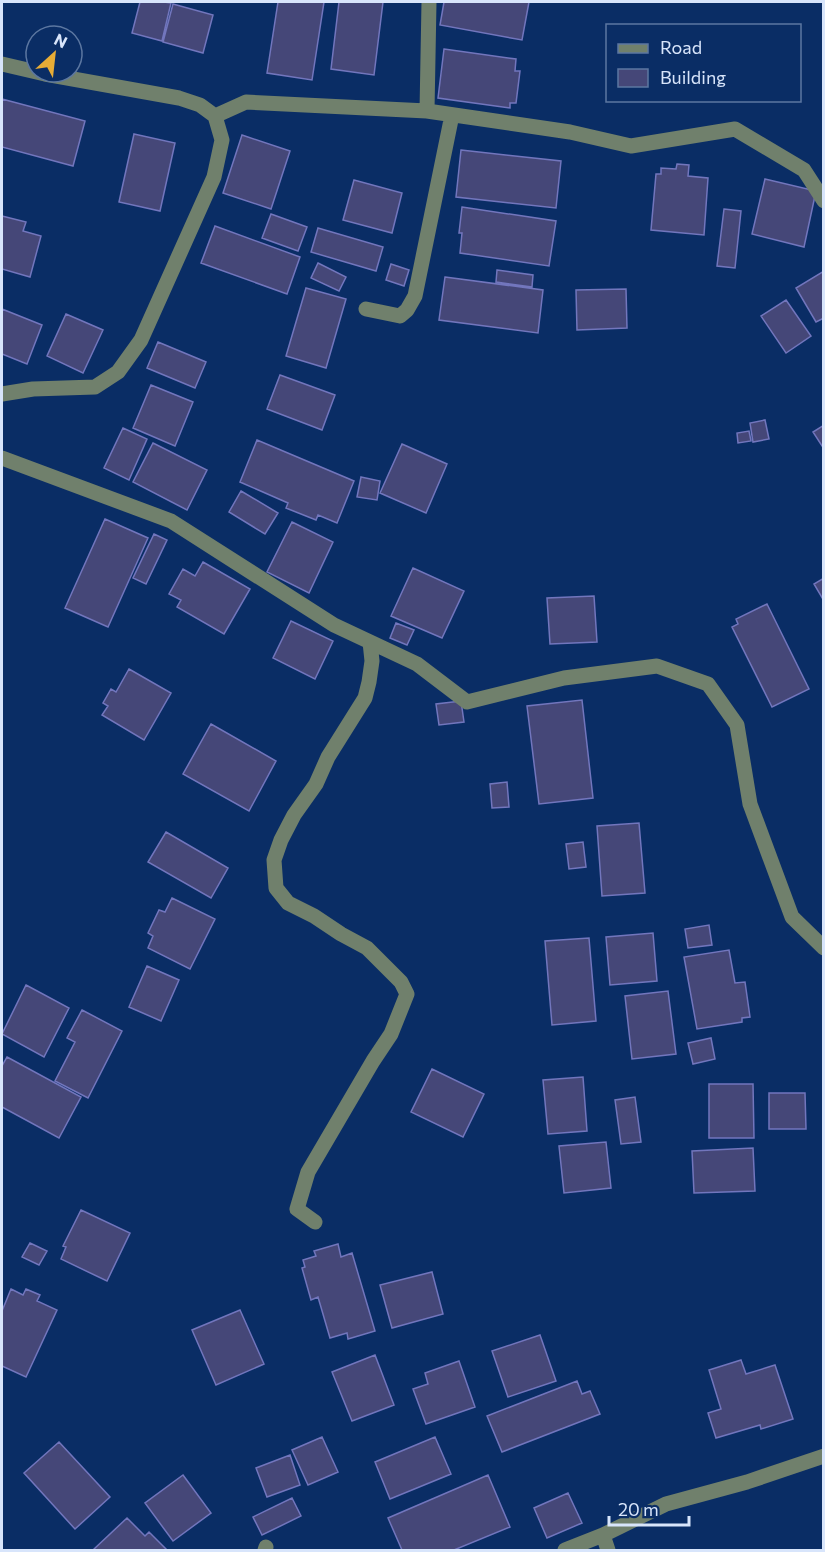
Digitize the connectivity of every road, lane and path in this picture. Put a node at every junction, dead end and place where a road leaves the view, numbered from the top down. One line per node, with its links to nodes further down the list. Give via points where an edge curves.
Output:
1 (429, 2): 3 (street)
2 (2, 64): 5 (street, via 179,98 200,105)
3 (427, 111): 4 (street); 5 (street, via 246,102)
4 (452, 115): 6 (street, via 570,132 631,146 735,129 804,170); 7 (street, via 415,296 400,316)
5 (215, 116): 8 (street, via 222,140 214,177 141,340 118,372 95,387)
6 (824, 201)
7 (366, 309)
8 (2, 394)
9 (2, 458): 10 (street, via 171,521 333,625)
10 (370, 642): 11 (street, via 417,664 467,702 564,678 657,666 708,684 737,725 750,804 792,917); 12 (street, via 372,661 365,698 327,757 316,784 294,814 274,860 276,888 288,903 367,948 401,982 407,994 391,1034 308,1172 297,1209)
11 (824, 948)
12 (315, 1221)
13 (824, 1456): 14 (street, via 666,1504)
14 (603, 1535): 15 (street); 16 (street)
15 (565, 1551)
16 (608, 1551)

